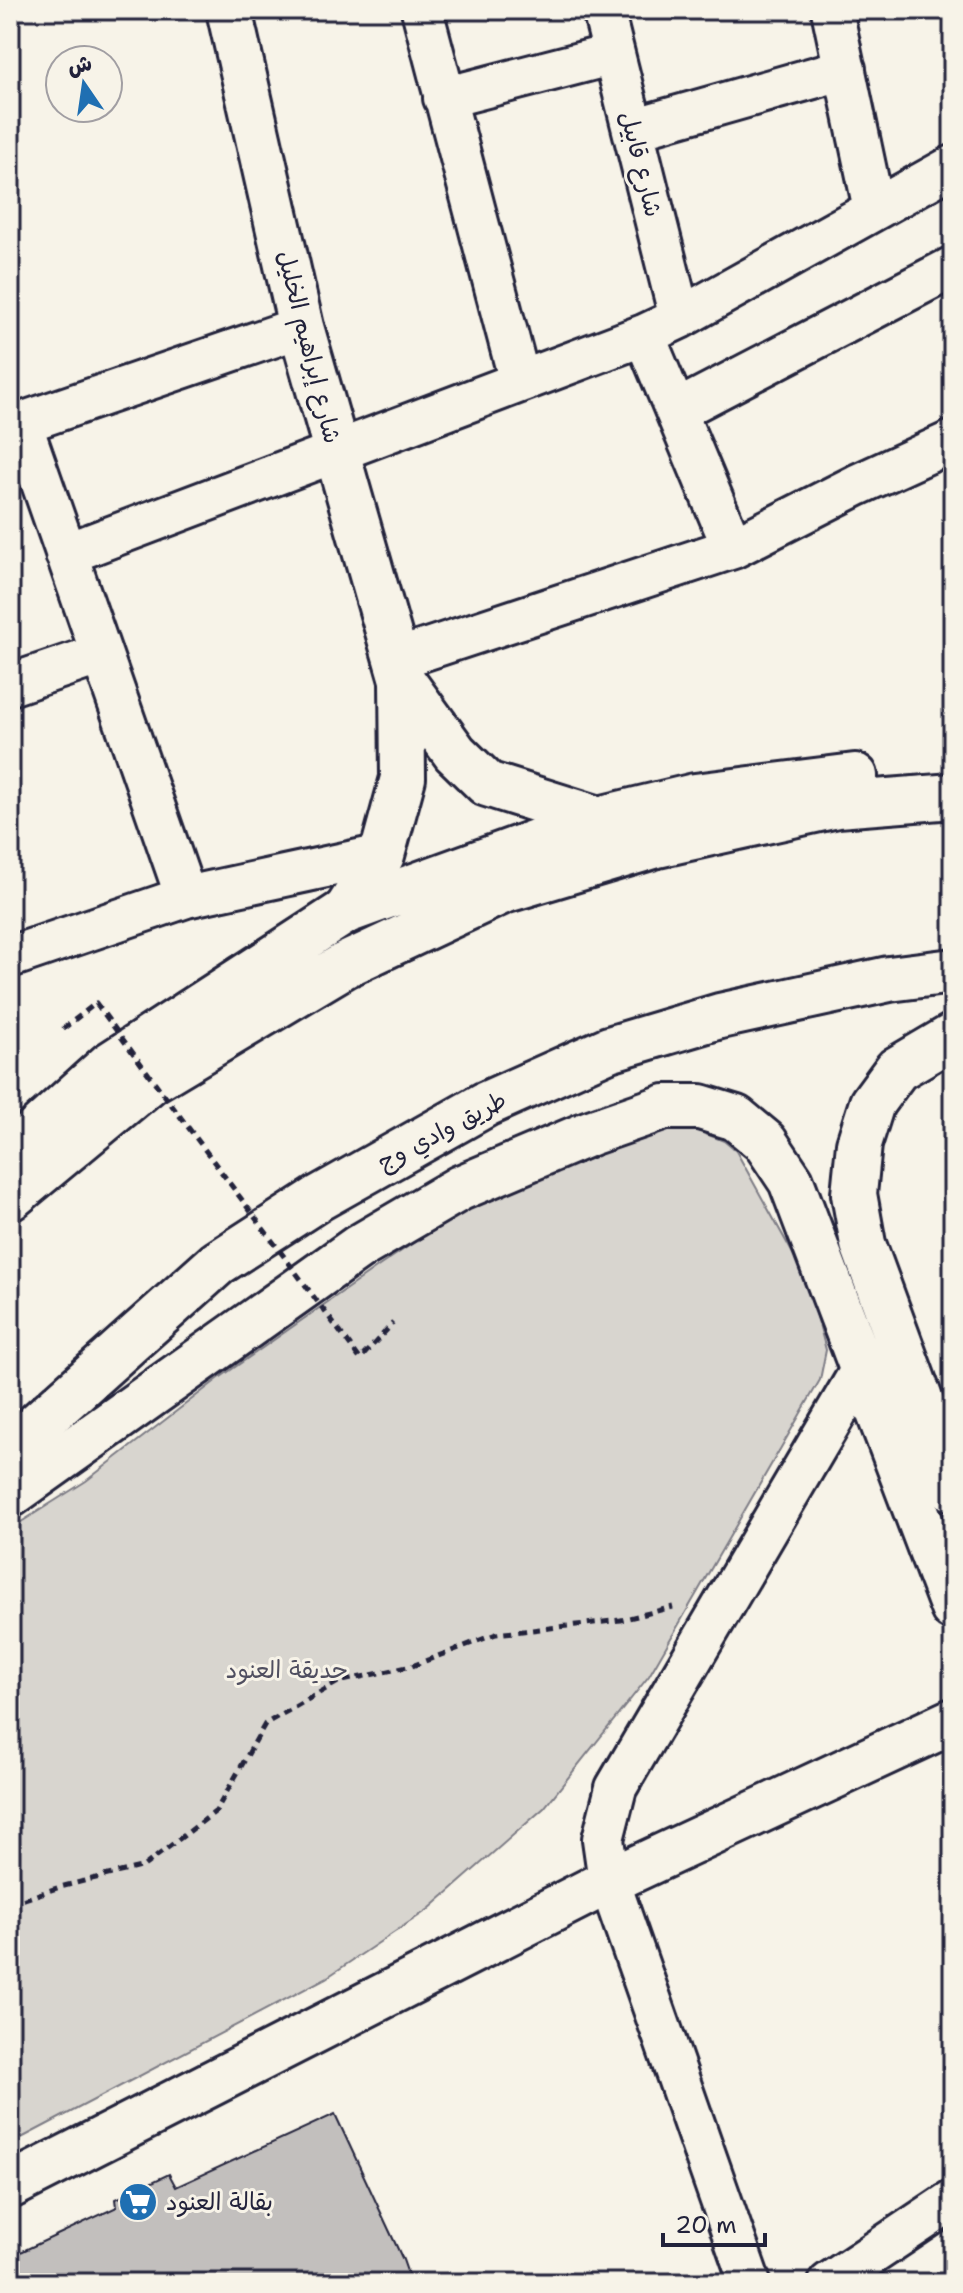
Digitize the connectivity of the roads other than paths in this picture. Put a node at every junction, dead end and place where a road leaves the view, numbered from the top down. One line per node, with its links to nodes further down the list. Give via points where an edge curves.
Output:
1 (229, 10): 13 (street, شارع إبراهيم الخليل)
2 (422, 10): 7 (street)
3 (603, 10): 5 (street, شارع قابيل)
4 (832, 10): 6 (street)
5 (614, 54): 7 (street); 8 (street, شارع قابيل)
6 (845, 69): 8 (street); 10 (street)
7 (444, 98): 15 (street)
8 (633, 129): 12 (street, شارع قابيل)
9 (953, 166): 10 (street)
10 (874, 209): 12 (street)
11 (949, 279): 16 (street)
12 (680, 318): 14 (street)
13 (301, 327): 17 (street); 19 (street, شارع إبراهيم الخليل)
14 (644, 335): 15 (street); 16 (street)
15 (520, 382): 19 (street)
16 (676, 411): 20 (street)
17 (16, 425): 21 (street)
18 (953, 441): 20 (street)
19 (336, 452): 21 (street); 23 (street, شارع إبراهيم الخليل)
20 (733, 548): 23 (street)
21 (66, 554): 22 (street)
22 (101, 654): 24 (street); 29 (street)
23 (400, 670): 27 (street, via 455,753 487,784); 28 (street, via 403,778)
24 (10, 685)
25 (953, 781): 27 (street, via 847,776 695,796)
26 (953, 796): 35 (street, via 837,805 657,845 503,891 345,965 151,1081)
27 (599, 819): 30 (street)
28 (382, 855): 29 (street); 30 (street)
29 (186, 897): 31 (street)
30 (346, 911): 34 (street, via 109,1065)
31 (10, 957)
32 (953, 971): 37 (street, طريق وادي وج, via 889,979 720,1016 609,1049 486,1104 319,1198 218,1263)
33 (953, 1036): 38 (street, via 897,1069 872,1103 859,1144 854,1194 863,1244)
34 (10, 1154)
35 (10, 1198)
36 (863, 1367): 39 (street, via 791,1181 765,1142 736,1118 700,1107 665,1107 460,1188 359,1247); 40 (street); 42 (street, via 616,1788 603,1839)
37 (10, 1449)
38 (953, 1489)
39 (10, 1495)
40 (953, 1608)
41 (953, 1721): 42 (street)
42 (609, 1881): 43 (street); 45 (street)
43 (10, 2186)
44 (953, 2200): 46 (street)
45 (750, 2283)
46 (829, 2283)

